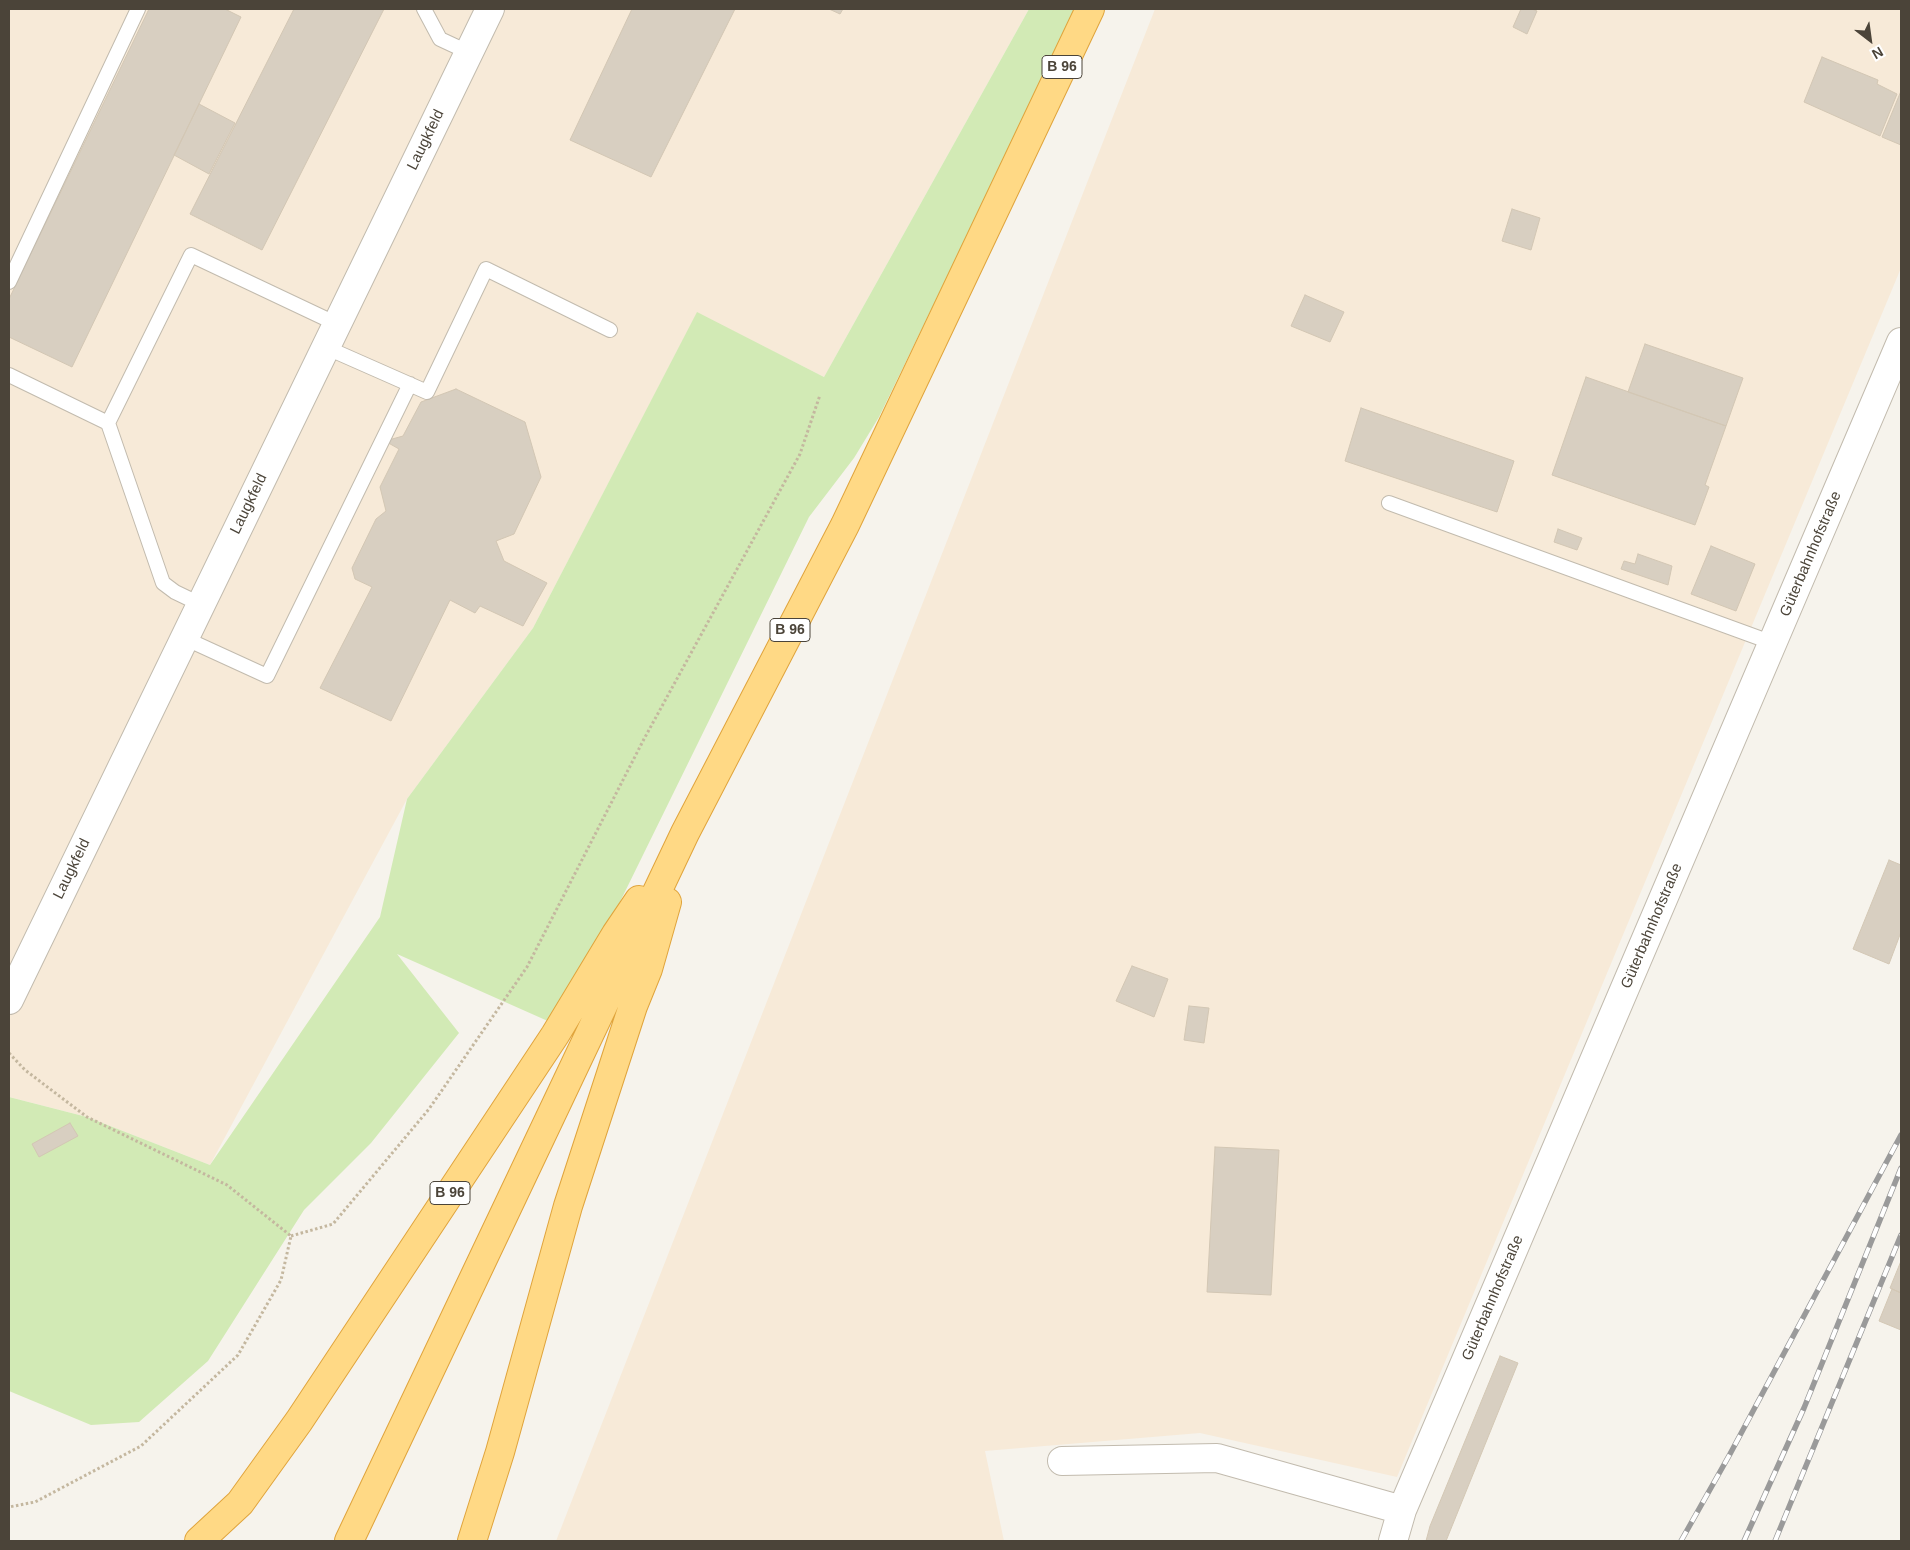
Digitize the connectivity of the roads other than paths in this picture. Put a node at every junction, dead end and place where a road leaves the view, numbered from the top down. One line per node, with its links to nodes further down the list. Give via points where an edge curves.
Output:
1 (138, 9): 6 (lane)
2 (424, 9): 5 (lane, via 440,39)
3 (490, 9): 5 (street, Laugkfeld)
4 (1090, 9): 17 (highway, B 96, via 845,524)
5 (468, 52): 8 (street, Laugkfeld)
6 (9, 282)
7 (610, 330): 11 (lane, via 486,269 427,392)
8 (331, 336): 11 (lane); 12 (lane, via 191,255); 14 (street, Laugkfeld)
9 (1901, 342): 16 (street, Güterbahnhofstraße)
10 (9, 375): 12 (lane)
11 (410, 384): 15 (lane, via 267,676)
12 (108, 423): 14 (lane, via 164,583)
13 (1389, 503): 16 (lane)
14 (200, 604): 15 (street, Laugkfeld)
15 (184, 638): 18 (street, Laugkfeld)
16 (1773, 643): 20 (street, Güterbahnhofstraße)
17 (686, 833): 21 (highway, B 96, via 616,934 555,1035 299,1421 240,1504); 22 (highway, B 96); 23 (highway, via 648,969 568,1206)
18 (9, 1000)
19 (1062, 1461): 20 (street, via 1217,1458)
20 (1402, 1510): 24 (street, Güterbahnhofstraße)
21 (199, 1541)
22 (350, 1541)
23 (472, 1541)
24 (1393, 1541)

